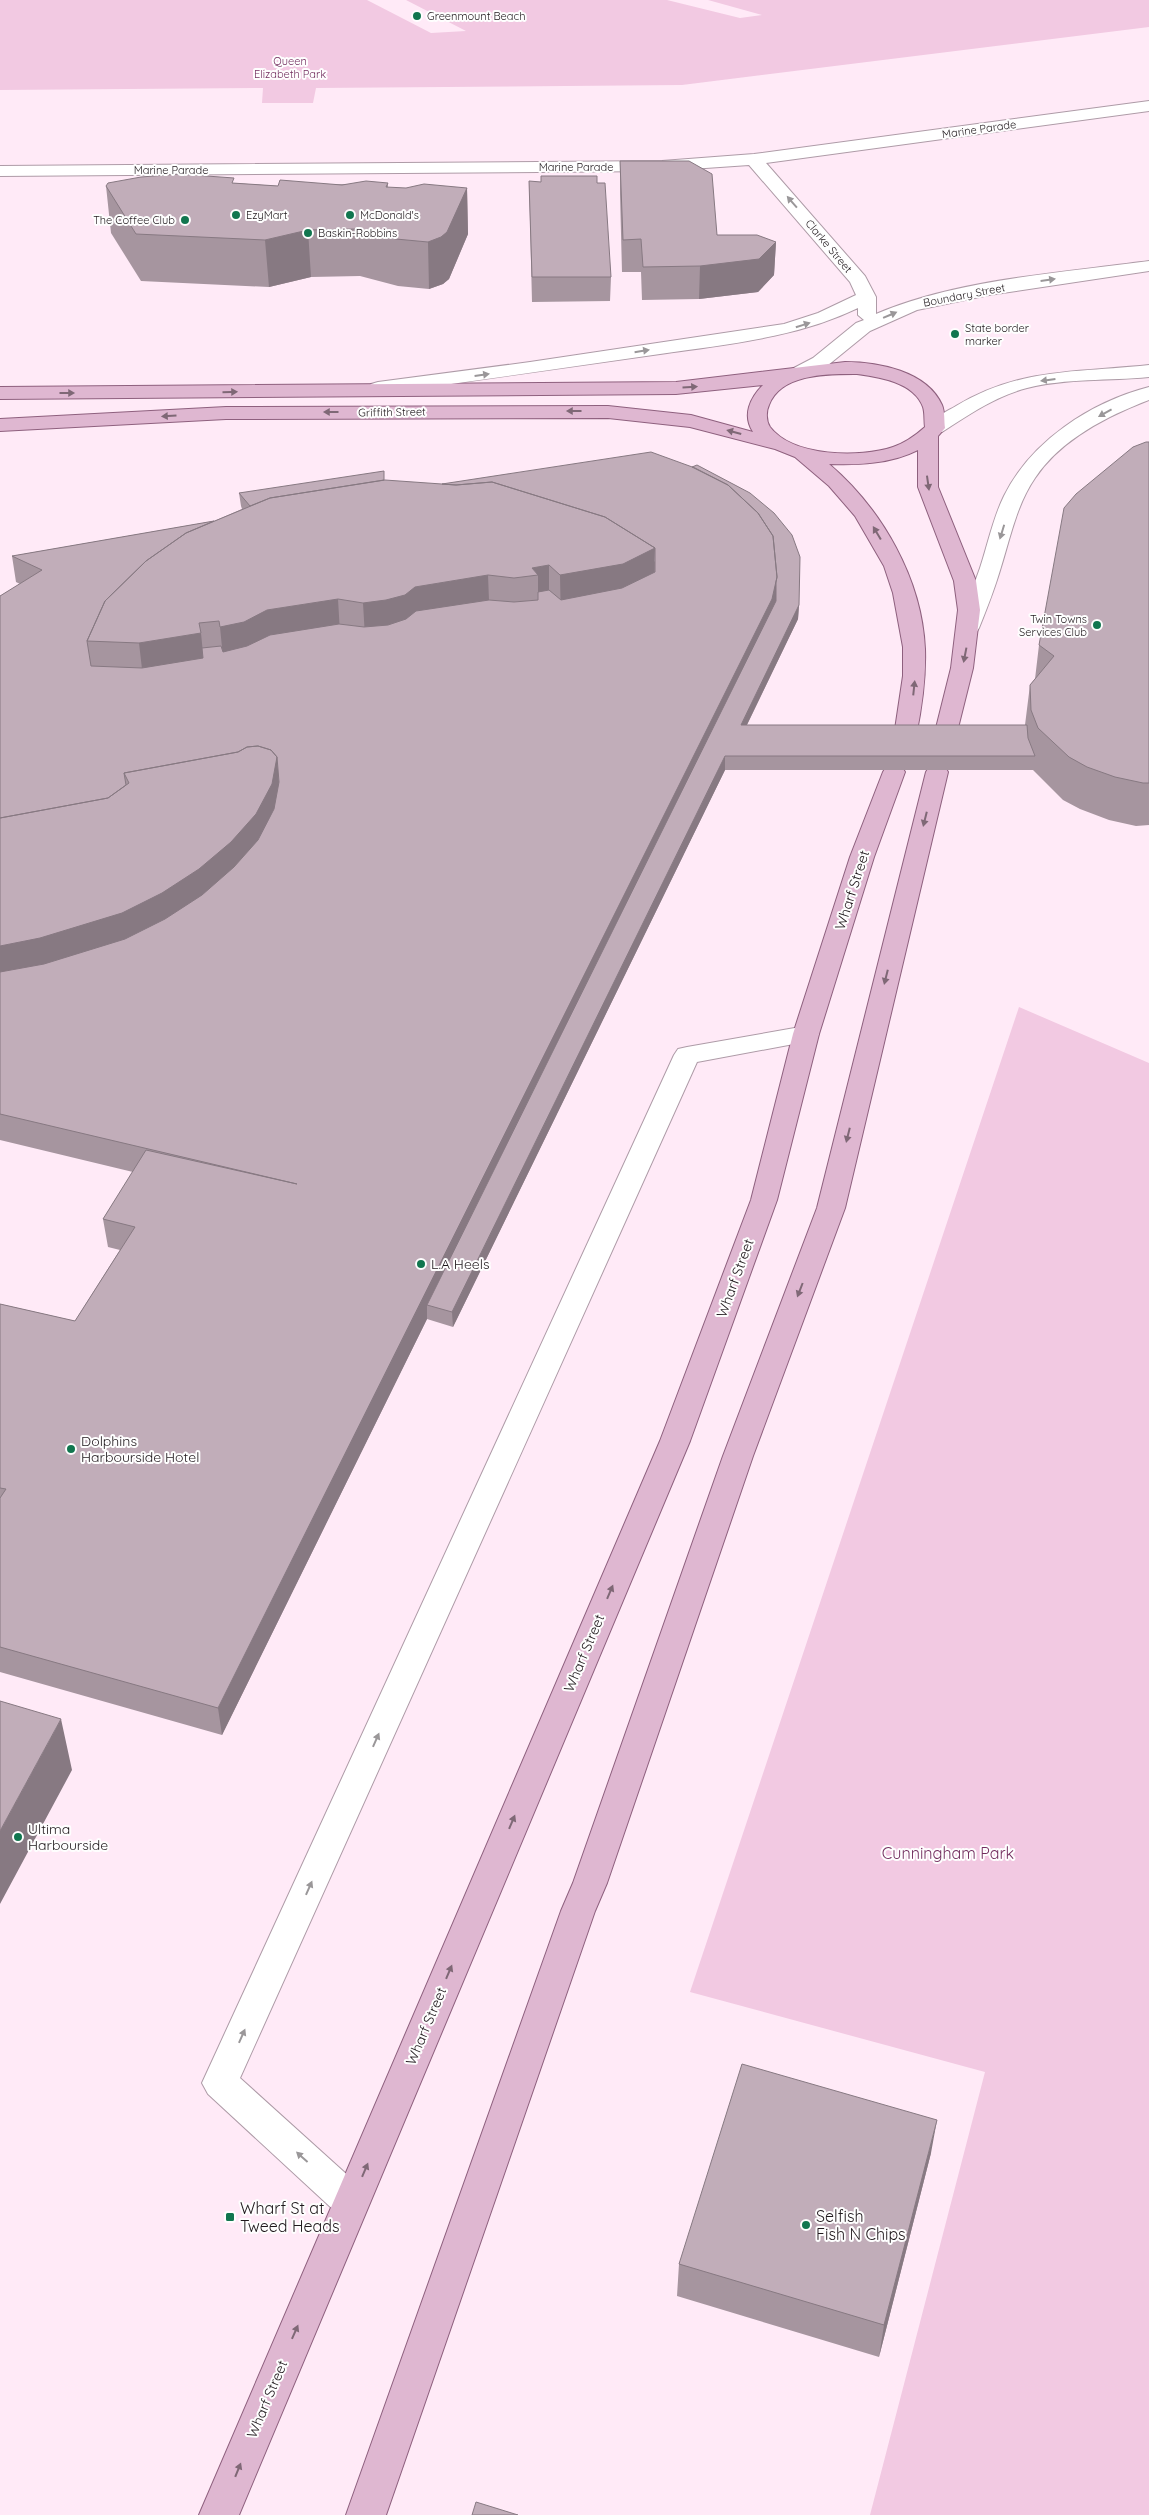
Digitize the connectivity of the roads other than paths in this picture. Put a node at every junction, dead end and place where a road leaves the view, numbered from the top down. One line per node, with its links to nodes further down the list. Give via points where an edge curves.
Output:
1 (1149, 106): 2 (street, Marine Parade)
2 (754, 159): 3 (street, Marine Parade, via 662,166); 5 (street, Clarke Street, one-way to 2, via 848,268)
3 (0, 171)
4 (1149, 266): 6 (street, Boundary Street, one-way to 4, via 889,315 946,297)
5 (867, 297): 6 (street, via 868,312 864,322); 9 (street, Griffith Street, one-way to 5, via 530,368 787,329 825,317)
6 (847, 338): 8 (street, Boundary Street, via 820,362)
7 (1149, 371): 13 (street, one-way to 13, via 1014,386 976,403)
8 (794, 375): 9 (main road, Griffith Street, one-way to 8, via 676,388); 13 (main road, Griffith Street, via 857,368 901,378 929,399 933,407); 14 (main road, via 765,393 757,410 756,419 764,432)
9 (346, 391): 10 (main road, Griffith Street, one-way to 9)
10 (0, 393)
11 (1149, 393): 15 (street, one-way to 15, via 1076,429 1042,457 1028,474 1015,494)
12 (0, 424): 14 (main road, Griffith Street, one-way to 12, via 691,421 608,412 226,413)
13 (932, 431): 14 (main road, via 900,452 865,459 825,457); 15 (main road, one-way to 15, via 928,487 965,581)
14 (784, 446): 16 (main road, one-way to 14, via 916,660 907,597 880,540 845,489 819,465)
15 (968, 628): 17 (main road, one-way to 17)
16 (905, 736)
17 (945, 736)
18 (894, 772): 20 (main road, Wharf Street, via 862,856)
19 (937, 772): 23 (main road, one-way to 23, via 831,1208 738,1456)
20 (806, 1034): 21 (main road, Wharf Street, one-way to 20, via 673,1446 764,1200); 21 (street, one-way to 20, via 220,2083 687,1055)
21 (351, 2202): 22 (main road, Wharf Street, one-way to 21)
22 (219, 2515)
23 (366, 2515)

